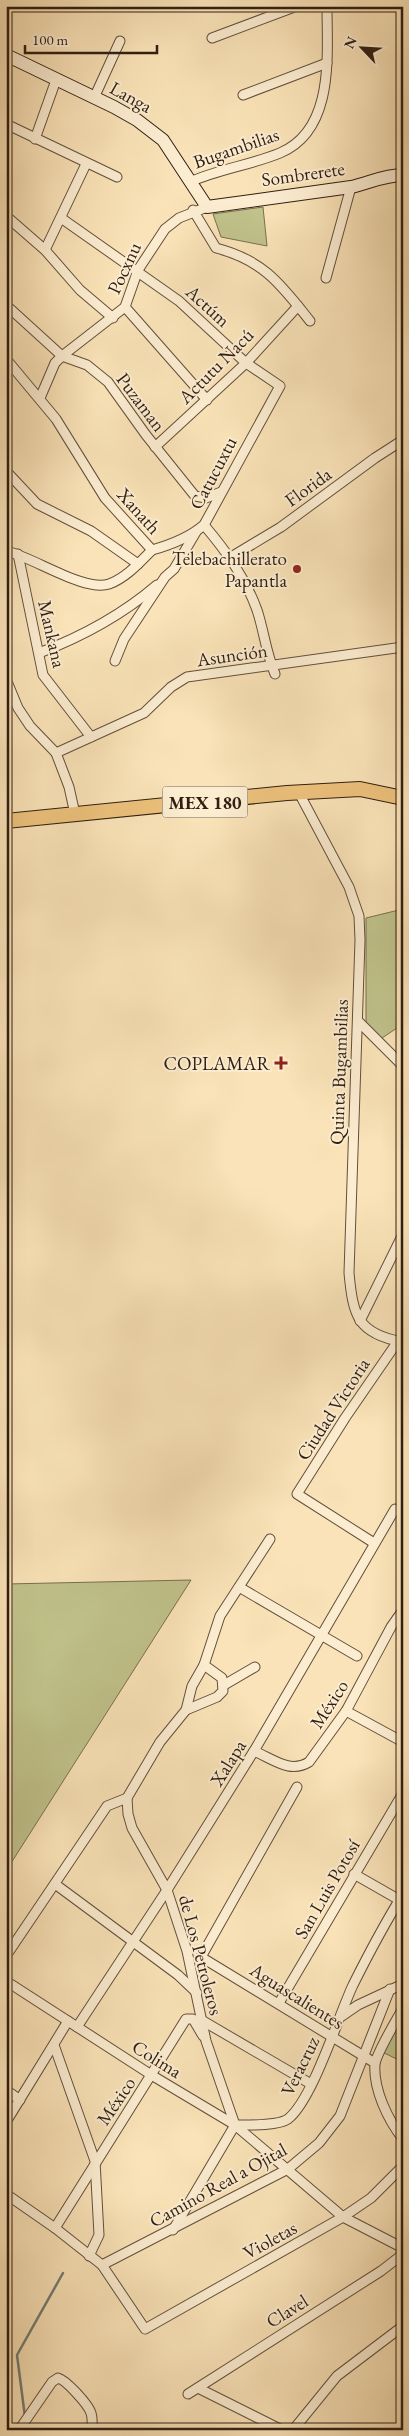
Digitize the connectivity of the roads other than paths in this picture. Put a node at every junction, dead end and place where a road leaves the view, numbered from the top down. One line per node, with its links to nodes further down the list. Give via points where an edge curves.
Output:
1 (298, 6): 3 (street)
2 (327, 6): 6 (street, Bugambilias)
3 (212, 38)
4 (120, 41): 9 (street)
5 (6, 55): 7 (street, Langa)
6 (327, 63): 8 (street); 15 (street, Bugambilias, via 321,107 297,143 281,152)
7 (56, 80): 9 (street, Langa); 11 (street)
8 (243, 95)
9 (94, 98): 15 (street, Langa, via 114,106 153,132)
10 (6, 124): 11 (street)
11 (35, 138): 12 (street)
12 (86, 164): 14 (street); 20 (street)
13 (403, 175): 16 (street, Sombrerete, via 388,175)
14 (117, 177)
15 (190, 182): 17 (street, Langa)
16 (351, 187): 17 (street, Sombrerete); 23 (street)
17 (207, 206): 18 (street, Pocxnu)
18 (193, 210): 22 (street, Pocxnu, via 165,230); 25 (street, via 216,248 237,253 257,264 288,290)
19 (6, 216): 21 (street)
20 (62, 218): 21 (street); 22 (street, Actúm, via 114,257)
21 (44, 250): 27 (street, via 80,290)
22 (138, 270): 26 (street, Pocxnu); 31 (street, Actúm, via 179,301)
23 (326, 278)
24 (6, 305): 29 (street, Puzaman)
25 (298, 306): 28 (street); 31 (street, Actutu Nacú)
26 (125, 307): 27 (street, Pocxnu); 34 (street)
27 (113, 318): 29 (street, Pocxnu)
28 (310, 322)
29 (62, 356): 33 (street, Pocxnu, via 55,363); 36 (street, Puzaman, via 87,365 108,382)
30 (6, 359): 33 (street, Xanath)
31 (246, 363): 32 (street, Actúm); 34 (street, Actutu Nacú)
32 (280, 386): 38 (street, Catucuxtu)
33 (40, 398): 42 (street, Xanath, via 105,498)
34 (207, 400): 36 (street, Actutu Nacú)
35 (403, 440): 44 (street, Florida)
36 (155, 447): 38 (street, Puzaman, via 195,496 206,498)
37 (6, 471): 45 (street, via 37,504 91,531)
38 (221, 492): 39 (street, Catucuxtu)
39 (204, 525): 40 (street, Catucuxtu); 44 (street)
40 (196, 532): 42 (street, Catucuxtu); 46 (street)
41 (6, 550): 43 (street, Xanath)
42 (152, 550): 45 (street, Xanath)
43 (18, 554): 45 (street, Xanath, via 73,579 95,585 108,584); 48 (street, Mankana)
44 (231, 557): 50 (street, via 256,608)
45 (138, 564)
46 (165, 578): 48 (street, via 112,618 76,639); 49 (street, via 124,638)
47 (403, 647): 50 (street, Asunción)
48 (39, 654): 52 (street, Mankana, via 43,675)
49 (114, 662)
50 (273, 670): 52 (street, Asunción, via 187,677 170,687 144,713)
51 (6, 679): 53 (street, via 18,708 30,726)
52 (91, 737): 53 (street, Asunción)
53 (56, 753): 56 (street)
54 (299, 793): 55 (main road, MEX 180, via 360,789); 56 (main road, MEX 180); 58 (street, Quinta Bugambilias, via 349,887 359,916)
55 (403, 798)
56 (75, 814): 57 (main road, MEX 180)
57 (6, 821)
58 (358, 1021): 59 (street); 61 (street, Quinta Bugambilias, via 350,1273 352,1304)
59 (403, 1066)
60 (403, 1234): 61 (street)
61 (360, 1321): 62 (street, via 377,1336)
62 (400, 1342): 65 (street, Ciudad Victoria, via 297,1494)
63 (395, 1509): 65 (street, Xalapa)
64 (270, 1539): 66 (street)
65 (374, 1543): 68 (street, Xalapa)
66 (239, 1587): 68 (street); 70 (street, via 220,1616)
67 (403, 1610): 74 (street, México)
68 (323, 1635): 69 (street); 76 (street, Xalapa)
69 (357, 1656)
70 (204, 1664): 72 (street, via 222,1678); 73 (street, via 192,1686)
71 (255, 1666): 72 (street)
72 (224, 1685): 73 (street, via 218,1697)
73 (186, 1710): 79 (street, via 160,1742)
74 (346, 1711): 75 (street); 76 (street, México, via 309,1762 301,1767 292,1768)
75 (403, 1742)
76 (254, 1751): 82 (street, Xalapa)
77 (297, 1787): 90 (street, Aguascalientes, via 201,1957)
78 (403, 1793): 80 (street, San Luis Potosí)
79 (127, 1798): 81 (street, via 107,1806); 82 (street, de Los Petroleros, via 132,1828)
80 (354, 1874): 83 (street); 90 (street, San Luis Potosí)
81 (55, 1884): 84 (street); 85 (street)
82 (167, 1890): 84 (street, Xalapa); 89 (street, de Los Petroleros)
83 (402, 1899): 92 (street, Veracruz, via 352,1987)
84 (132, 1941): 89 (street); 95 (street, Xalapa)
85 (6, 1956)
86 (6, 1981): 93 (street, Colima)
87 (403, 1984): 88 (street)
88 (390, 1989): 92 (street); 99 (street, Camino Real a Ojital)
89 (198, 1994): 94 (street, de Los Petroleros)
90 (279, 2003): 96 (street, Aguascalientes)
91 (403, 2008): 100 (street)
92 (341, 2016): 96 (street, Veracruz)
93 (68, 2020): 95 (street, Colima); 98 (street)
94 (203, 2020): 97 (street, de Los Petroleros); 102 (street)
95 (77, 2027): 101 (street, Colima)
96 (332, 2036): 99 (street, Aguascalientes); 102 (street, Veracruz)
97 (206, 2041): 101 (street, México, via 193,2019 186,2019); 106 (street, de Los Petroleros)
98 (54, 2045): 104 (street); 108 (street)
99 (362, 2056): 100 (street, Aguascalientes); 110 (street, Camino Real a Ojital, via 340,2116 319,2142)
100 (375, 2063): 107 (street, via 386,2111)
101 (152, 2076): 106 (street, Colima); 108 (street, México)
102 (311, 2084): 106 (street, Veracruz, via 302,2103 287,2120)
103 (6, 2090): 104 (street)
104 (20, 2100): 105 (street)
105 (6, 2122)
106 (235, 2125): 110 (street, Colima); 114 (street)
107 (403, 2139)
108 (95, 2161): 113 (street, México); 117 (street, via 99,2235)
109 (403, 2166): 112 (street, Violetas, via 371,2198)
110 (288, 2169): 112 (street, Colima); 114 (street, Camino Real a Ojital)
111 (6, 2194): 113 (street)
112 (343, 2217): 115 (street, Colima); 118 (street, Violetas, via 145,2329)
113 (55, 2228): 117 (street)
114 (173, 2230): 118 (street, Camino Real a Ojital)
115 (403, 2248)
116 (403, 2254): 120 (street, Clavel)
117 (89, 2256): 118 (street)
118 (103, 2266)
119 (403, 2326): 125 (street, via 337,2376)
120 (198, 2388): 121 (street, Clavel); 124 (street)
121 (188, 2394)
122 (19, 2430): 123 (street, via 58,2378 66,2382 89,2408)
123 (92, 2430)
124 (282, 2430)
125 (293, 2430)

